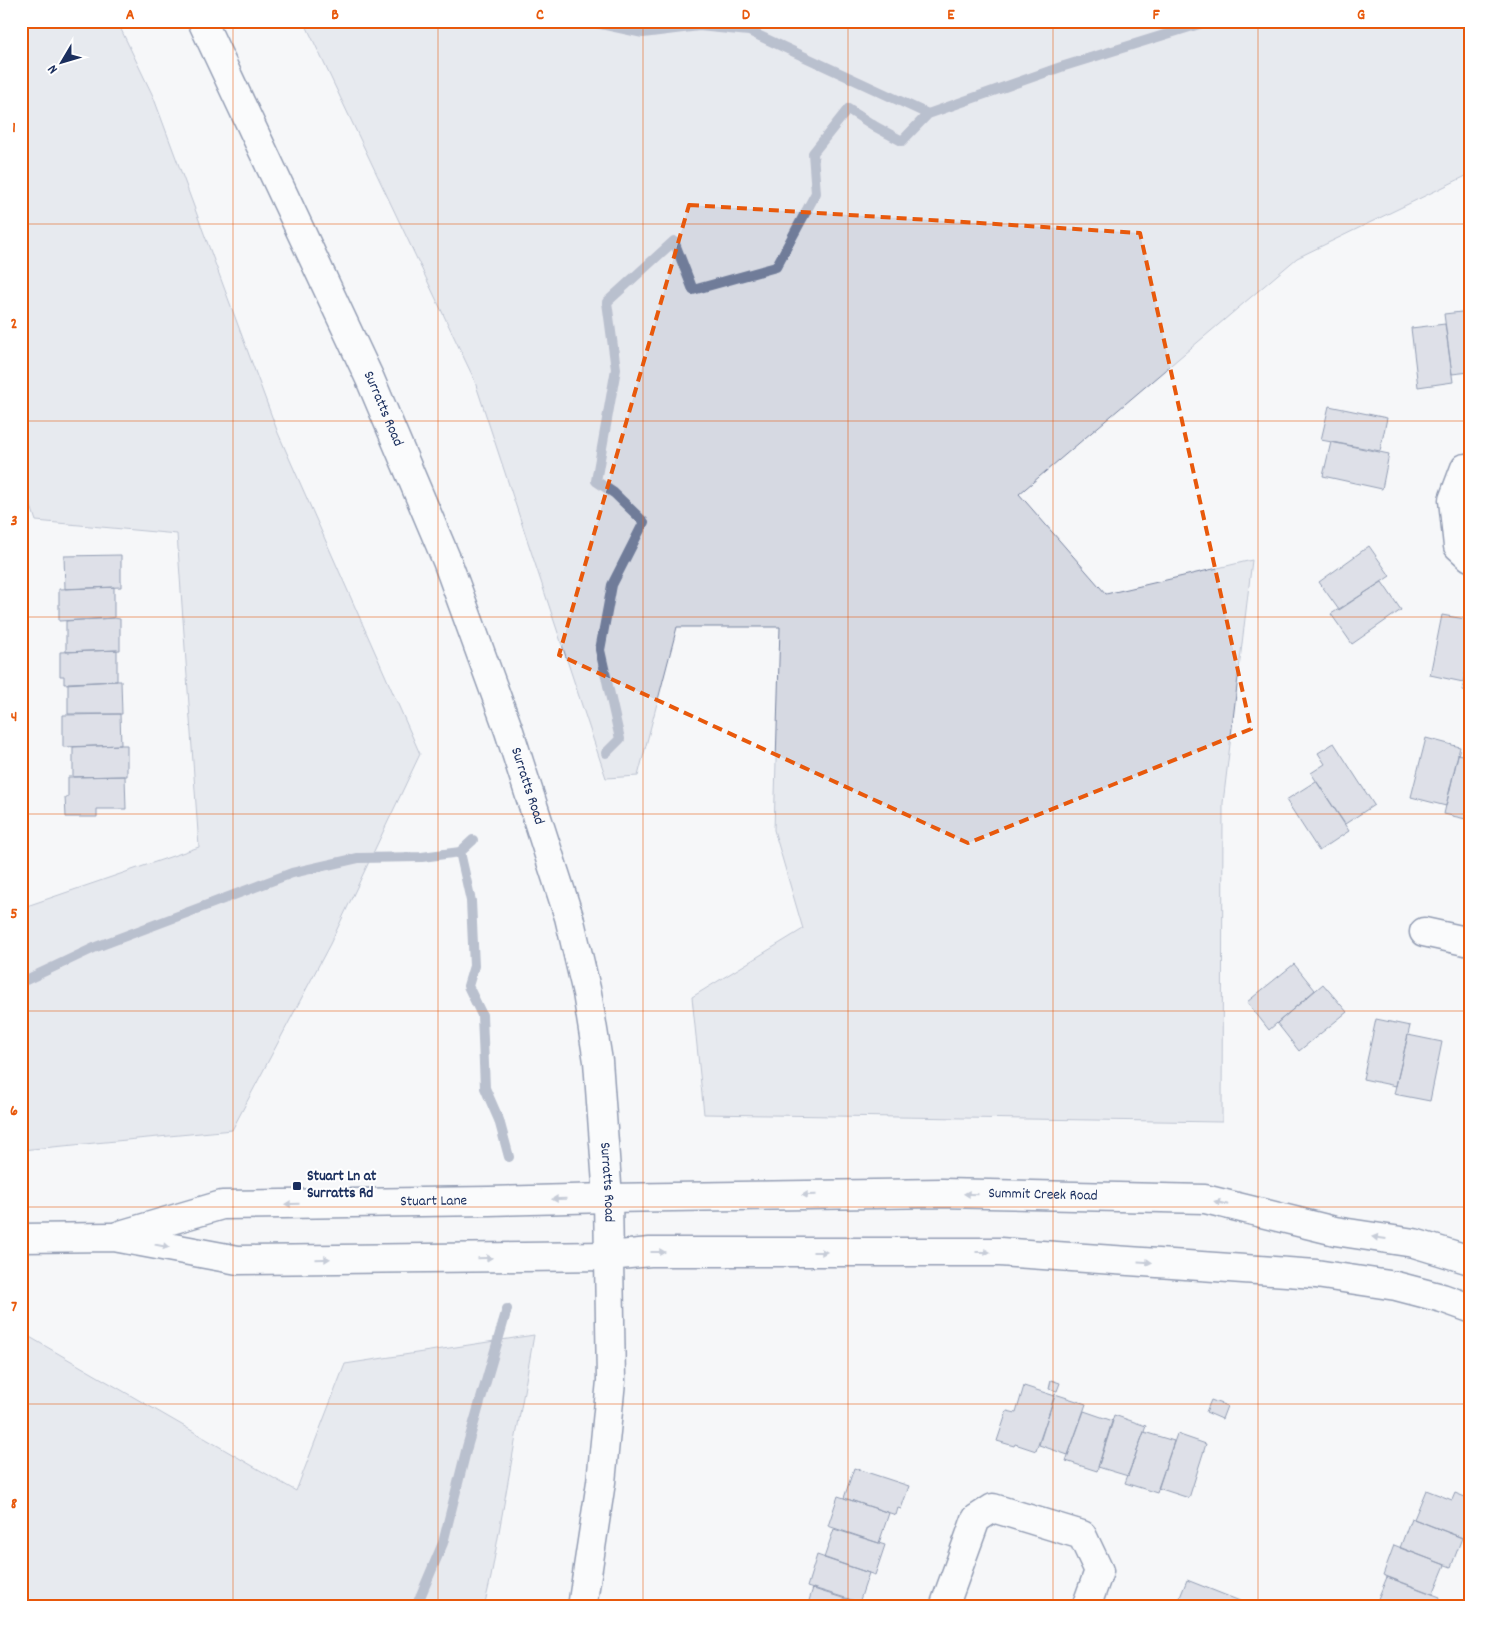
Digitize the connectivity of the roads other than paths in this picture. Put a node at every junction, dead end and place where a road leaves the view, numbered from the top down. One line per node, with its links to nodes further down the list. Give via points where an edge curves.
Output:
1 (202, 21): 6 (street, Surratts Road, via 370,379 447,562 510,731 569,917 587,993 598,1061)
2 (1470, 468): 3 (street, via 1464,468 1452,500 1458,546)
3 (1470, 557)
4 (1424, 932): 5 (street)
5 (1470, 942)
6 (608, 1198): 7 (street, Stuart Lane, one-way to 7, via 222,1205); 9 (street, Surratts Road); 10 (street, Summit Creek Road, one-way to 6, via 1414,1243 1335,1231 1205,1199 942,1193)
7 (114, 1237): 8 (street, Stuart Lane); 9 (street, Stuart Lane, one-way to 9, via 238,1260)
8 (21, 1238)
9 (609, 1256): 11 (street, one-way to 11, via 650,1252 1000,1252 1316,1274 1396,1286); 12 (street, Surratts Road, via 611,1381 601,1482)
10 (1470, 1260)
11 (1470, 1308)
12 (582, 1607)
13 (944, 1607): 14 (street, via 976,1519 993,1508 1082,1535 1099,1571)
14 (1086, 1607)

